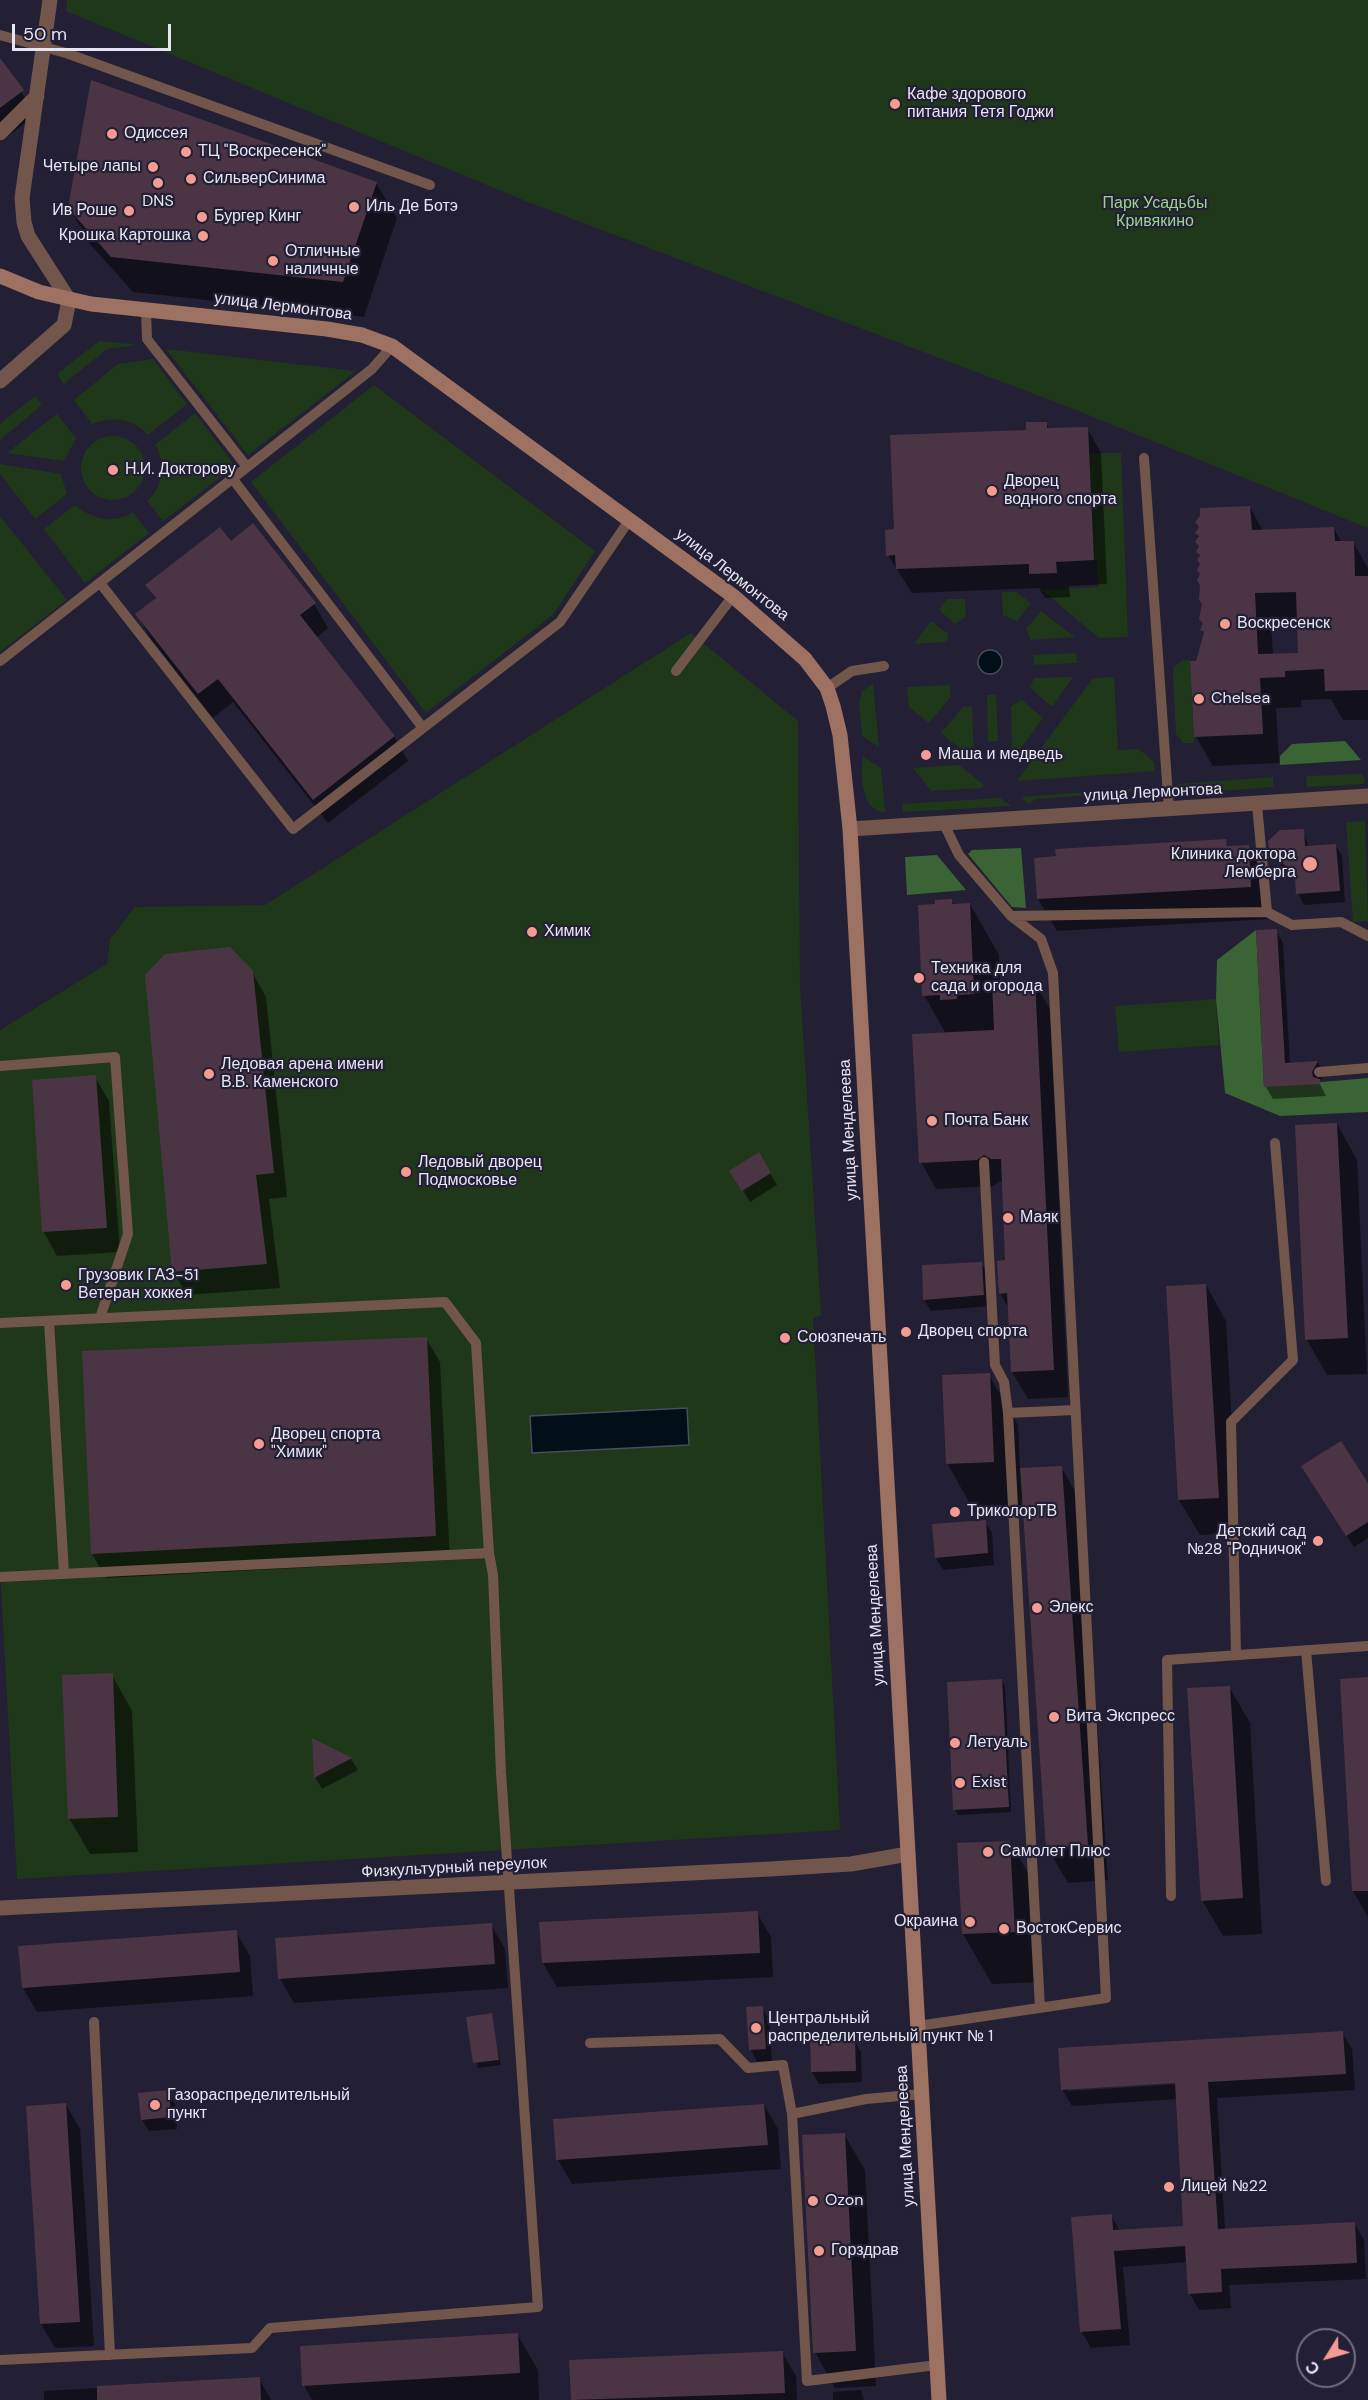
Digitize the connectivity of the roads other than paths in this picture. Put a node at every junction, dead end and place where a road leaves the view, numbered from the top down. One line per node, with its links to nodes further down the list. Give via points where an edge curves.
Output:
1 (50, 0): 3 (street)
2 (0, 35): 3 (lane)
3 (44, 47): 4 (street); 6 (lane)
4 (37, 96): 5 (street); 8 (street, via 22,198 24,222 38,255)
5 (0, 133)
6 (430, 185)
7 (0, 276): 8 (main road, улица Лермонтова)
8 (69, 300): 9 (main road, улица Лермонтова); 11 (street, via 64,325)
9 (146, 310): 10 (main road, улица Лермонтова, via 327,329 362,335); 13 (lane, via 147,339)
10 (392, 346): 13 (lane, via 372,369); 15 (main road, улица Лермонтова)
11 (0, 381)
12 (1144, 458): 25 (lane)
13 (247, 467): 14 (lane)
14 (232, 478): 16 (lane); 22 (lane)
15 (630, 519): 17 (main road, улица Лермонтова); 22 (lane, via 560,622)
16 (100, 583): 18 (lane); 22 (lane, via 293,829)
17 (733, 596): 20 (lane); 21 (main road, улица Лермонтова, via 806,659)
18 (0, 662)
19 (884, 666): 21 (lane, via 852,671)
20 (676, 671)
21 (826, 688): 27 (main road, улица Лермонтова, via 840,735)
22 (423, 728)
23 (1368, 796): 24 (street, улица Лермонтова)
24 (1257, 805): 25 (street, улица Лермонтова); 28 (lane)
25 (1169, 810): 26 (street, улица Лермонтова)
26 (943, 822): 27 (street, улица Лермонтова); 29 (lane, via 959,855)
27 (850, 829): 47 (main road, улица Менделеева)
28 (1267, 912): 29 (lane); 30 (lane, via 1292,924 1341,922)
29 (1011, 916): 39 (lane, via 1041,939 1053,973)
30 (1368, 936)
31 (0, 1066): 36 (lane, via 115,1057 128,1234)
32 (1368, 1068): 33 (lane)
33 (1319, 1072)
34 (1275, 1143): 46 (lane, via 1293,1360 1231,1422)
35 (984, 1162): 40 (lane, via 995,1365 1004,1382)
36 (100, 1318): 37 (lane); 41 (lane, via 445,1302 476,1343)
37 (49, 1321): 38 (lane); 42 (lane)
38 (0, 1323)
39 (1075, 1410): 40 (lane); 52 (lane, via 1106,1998)
40 (1008, 1413): 52 (lane)
41 (489, 1553): 42 (lane); 49 (lane)
42 (64, 1573): 43 (lane)
43 (0, 1577)
44 (1368, 1646): 45 (lane)
45 (1306, 1650): 46 (lane); 48 (lane)
46 (1236, 1655): 50 (lane, via 1167,1660)
47 (908, 1854): 49 (street, Физкультурный переулок, via 851,1864); 54 (main road, улица Менделеева)
48 (1326, 1881)
49 (509, 1884): 51 (street, Физкультурный переулок); 58 (lane, via 538,2307 270,2328 252,2348)
50 (1172, 1896)
51 (0, 1908)
52 (1040, 2008): 54 (lane)
53 (94, 2022): 58 (lane)
54 (918, 2026): 56 (main road, улица Менделеева)
55 (590, 2043): 57 (lane, via 720,2039 748,2068 783,2065)
56 (922, 2094): 57 (lane, via 866,2099); 60 (main road, улица Менделеева)
57 (792, 2114): 60 (lane, via 807,2380)
58 (111, 2355): 59 (lane)
59 (0, 2360)
60 (937, 2366): 61 (main road, улица Менделеева)
61 (939, 2400)

